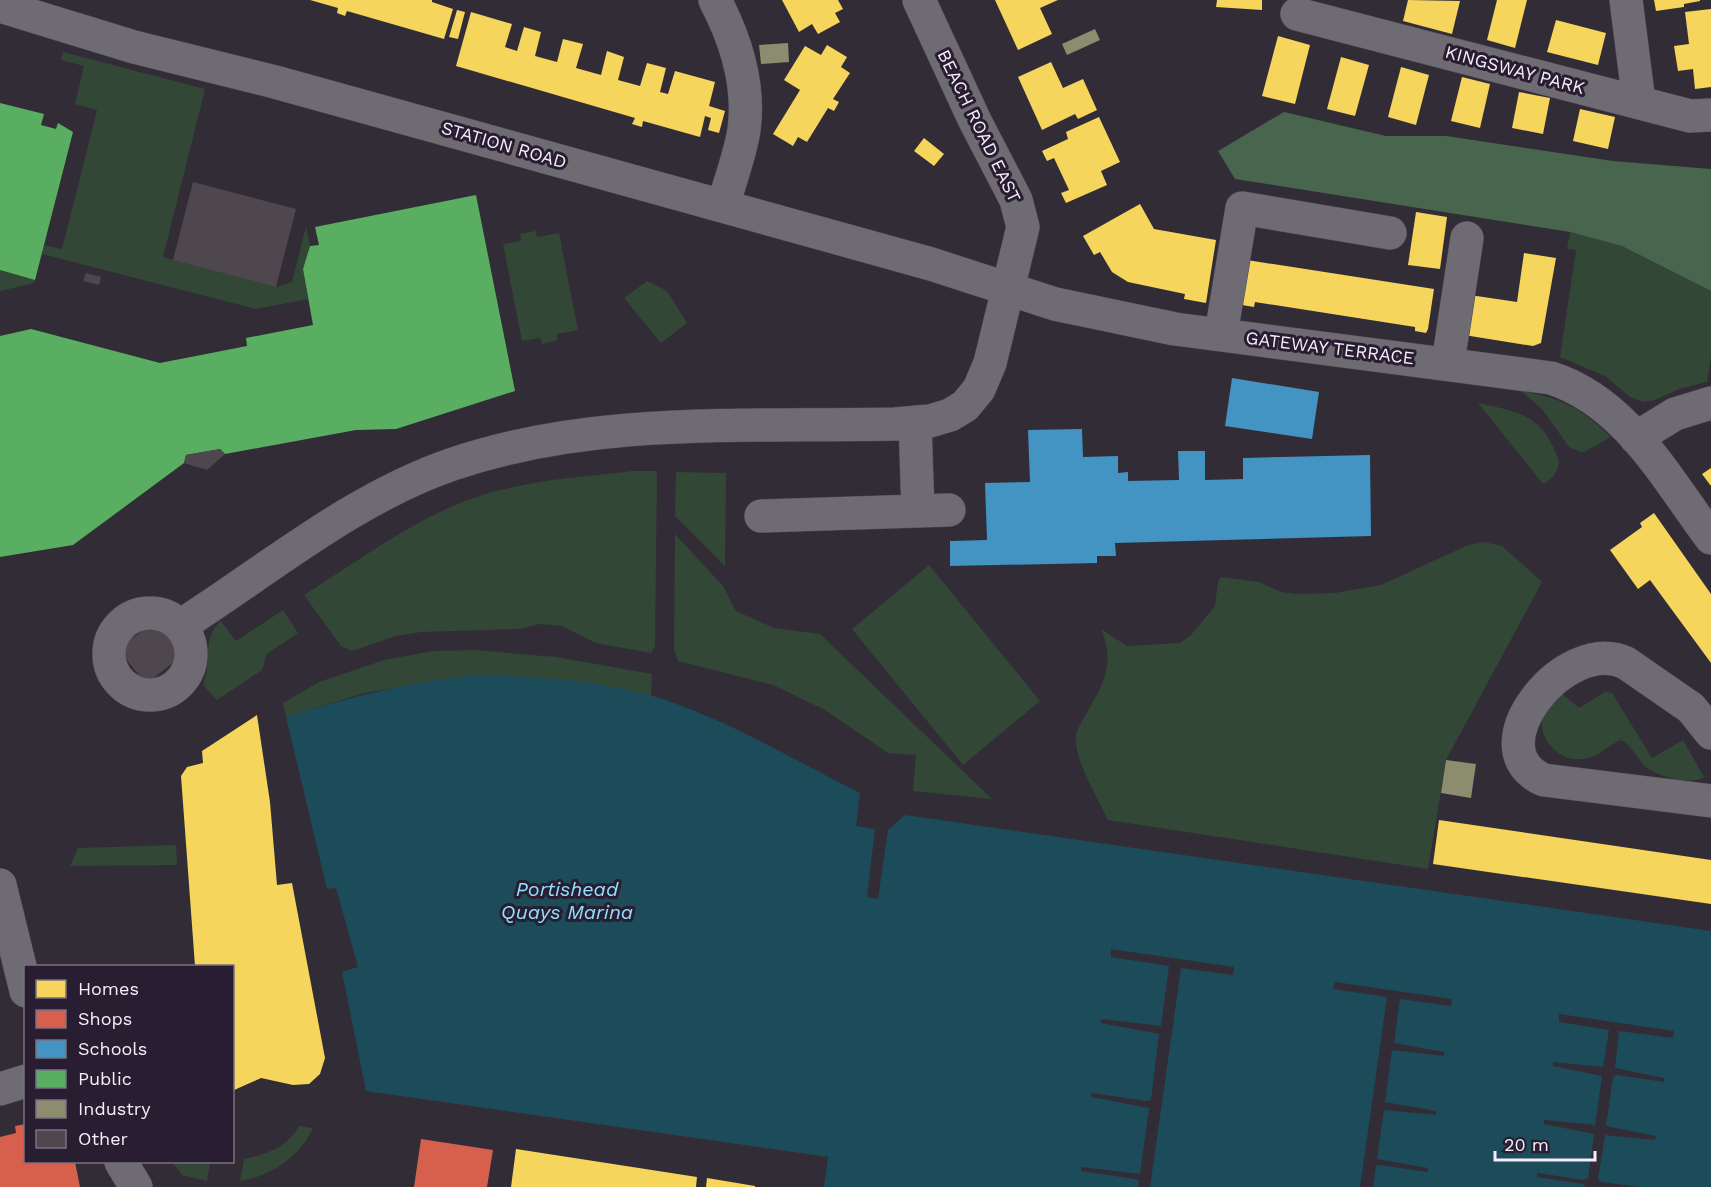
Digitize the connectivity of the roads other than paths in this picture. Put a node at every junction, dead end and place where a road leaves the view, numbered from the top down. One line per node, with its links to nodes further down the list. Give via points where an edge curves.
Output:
1 (715, 0): 8 (street, via 736,49 745,98 743,132)
2 (920, 0): 11 (street, BEACH ROAD EAST, via 1023,220)
3 (1626, 0): 6 (street)
4 (0, 6): 8 (street, STATION ROAD, via 134,47)
5 (1313, 11): 6 (street, KINGSWAY PARK)
6 (1639, 102): 7 (street, KINGSWAY PARK, via 1690,116)
7 (1711, 115)
8 (723, 206): 11 (street, STATION ROAD)
9 (1390, 233): 12 (street, via 1242,208)
10 (1467, 238): 13 (street)
11 (1008, 289): 12 (street, GATEWAY TERRACE, via 1054,304 1175,329); 15 (street, BEACH ROAD EAST, via 990,363 979,389 965,406 950,415)
12 (1221, 334): 13 (street, GATEWAY TERRACE)
13 (1448, 363): 16 (street, GATEWAY TERRACE, via 1566,382 1601,403)
14 (1711, 403): 16 (street, via 1675,414)
15 (915, 422): 17 (street, via 934,511); 19 (street, BEACH ROAD EAST, via 632,429 545,441 452,464 377,499)
16 (1636, 438): 18 (street, GATEWAY TERRACE)
17 (761, 516)
18 (1711, 538)
19 (180, 626)
20 (1711, 733): 21 (street, via 1691,708 1626,663 1603,657 1578,665 1547,684 1531,705 1520,732 1519,753 1526,769 1544,780)
21 (1711, 801)
22 (0, 885): 23 (street)
23 (24, 983)
24 (24, 1082): 25 (street)
25 (0, 1089)
26 (122, 1163): 27 (street)
27 (136, 1187)

